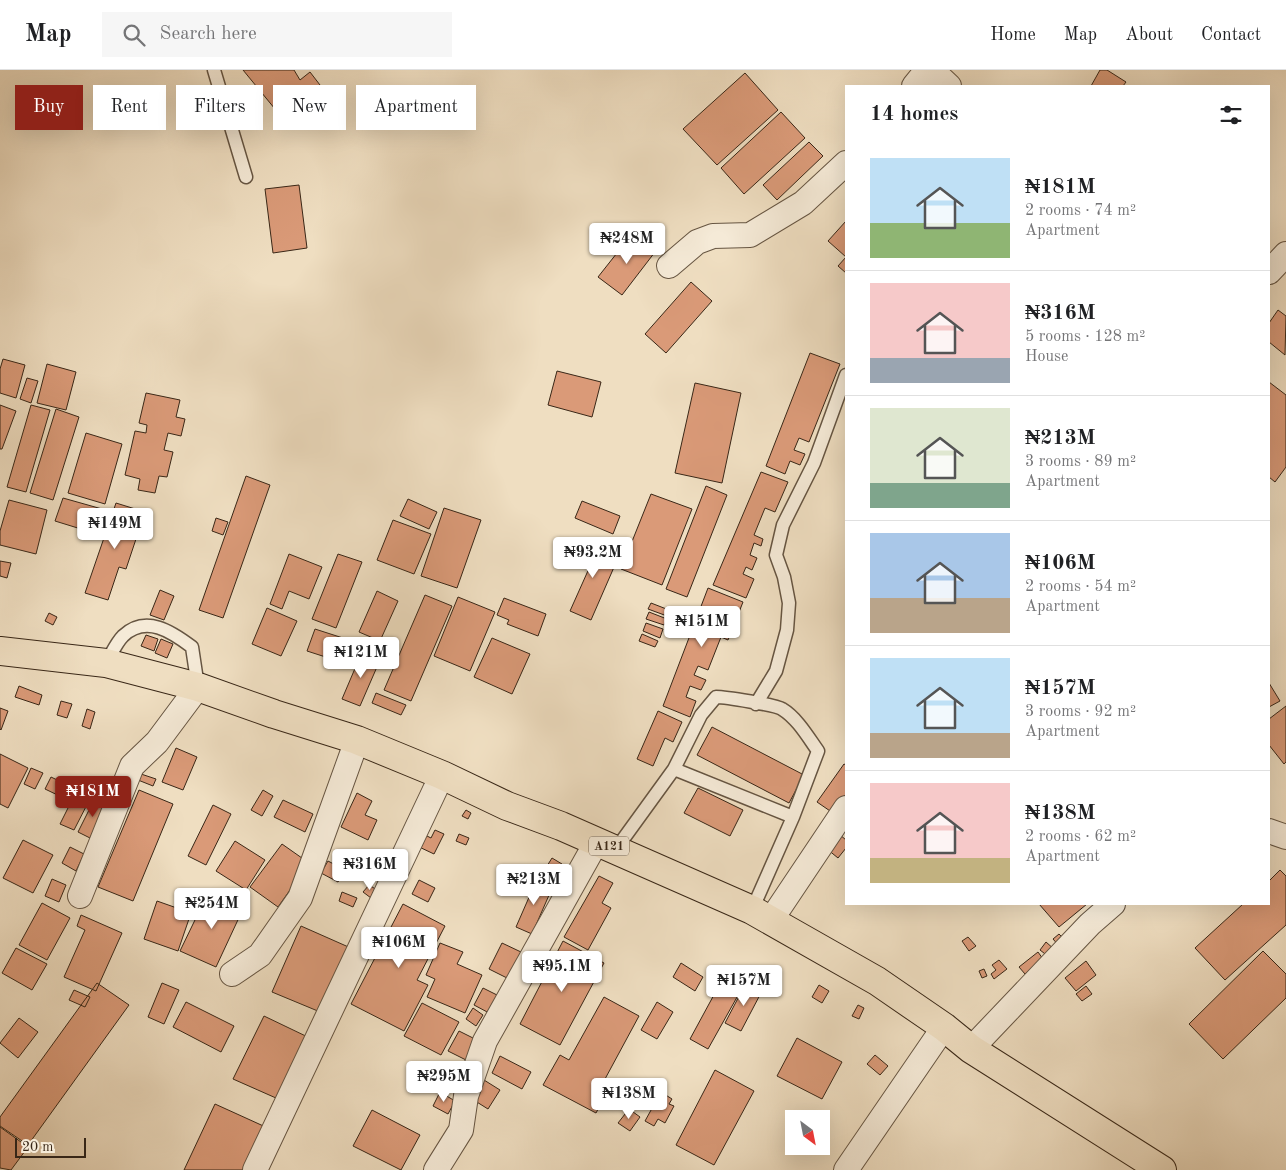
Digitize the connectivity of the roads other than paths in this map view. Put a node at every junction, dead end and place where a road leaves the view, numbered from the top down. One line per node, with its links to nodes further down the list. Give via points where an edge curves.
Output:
1 (214, 70): 7 (lane)
2 (927, 70): 4 (street)
3 (932, 70): 5 (street)
4 (915, 85)
5 (948, 85)
6 (845, 164): 9 (street, via 804,203 750,235 713,236 697,242)
7 (246, 177)
8 (1286, 254): 10 (street)
9 (669, 266)
10 (1270, 271)
11 (845, 378): 15 (lane, via 814,463 783,524 776,556 789,603 787,630 776,671)
12 (0, 651): 13 (main road, A121)
13 (106, 663): 14 (main road, A121); 14 (lane, via 123,636 139,628 156,625 192,647)
14 (198, 687): 16 (main road, A121); 24 (street, via 157,742 132,766)
15 (756, 704): 17 (lane, via 734,697 716,697 701,715); 20 (lane, via 781,708 818,751)
16 (357, 740): 18 (main road, A121); 27 (street, via 300,898 260,955)
17 (674, 769): 20 (lane); 23 (lane)
18 (442, 775): 23 (main road, A121, via 507,806); 30 (street)
19 (845, 809): 26 (street)
20 (793, 817): 26 (lane)
21 (1270, 831): 22 (street)
22 (1286, 836)
23 (606, 845): 26 (main road, A121); 31 (street, via 485,1041 466,1096 461,1130)
24 (80, 896)
25 (1112, 905): 29 (street)
26 (761, 915): 28 (main road, A121, via 877,981)
27 (232, 974)
28 (944, 1027): 29 (main road, A121); 32 (street)
29 (971, 1049): 33 (main road, A121)
30 (255, 1170)
31 (436, 1170)
32 (846, 1170)
33 (1162, 1170)

